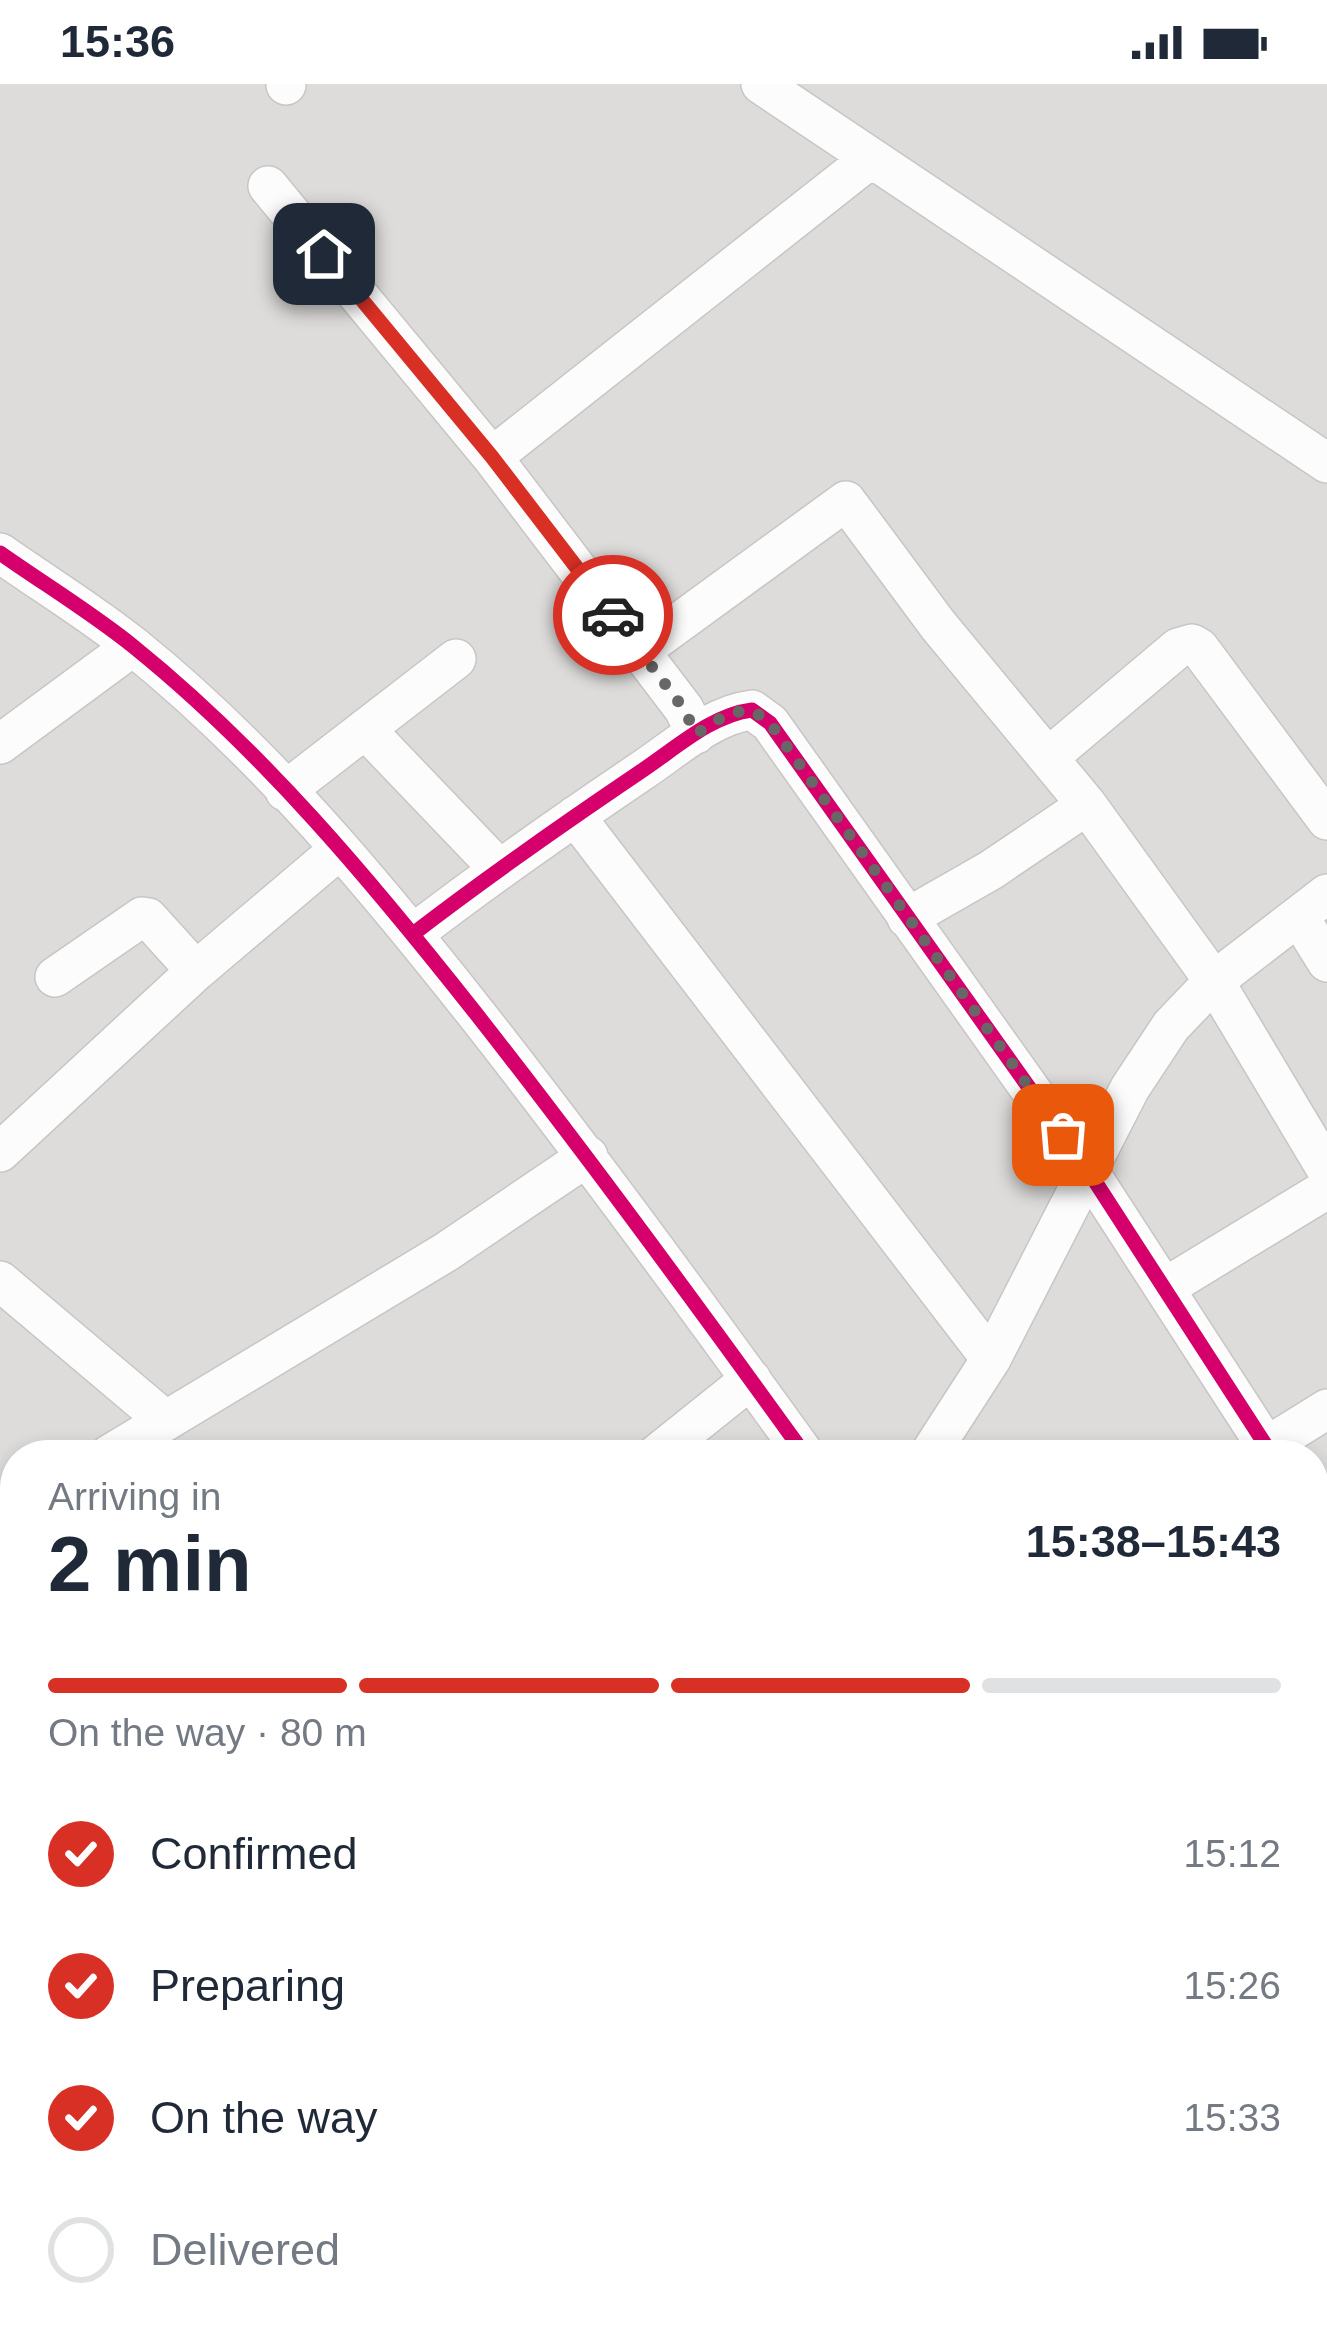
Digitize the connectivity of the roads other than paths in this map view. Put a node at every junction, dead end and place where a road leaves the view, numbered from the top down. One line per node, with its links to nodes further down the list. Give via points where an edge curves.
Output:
1 (774, 88): 2 (street)
2 (870, 159): 4 (street); 5 (street)
3 (268, 186): 4 (street)
4 (492, 457): 8 (street)
5 (1327, 463)
6 (0, 553): 7 (street)
7 (133, 646): 12 (street); 14 (street)
8 (640, 651): 11 (street); 13 (street, via 845,501)
9 (456, 659): 10 (street)
10 (365, 729): 14 (street); 19 (street)
11 (696, 734): 16 (street); 21 (street, via 729,713 752,710 770,723)
12 (0, 744)
13 (1050, 756): 15 (street); 17 (street, via 1192,644)
14 (285, 791): 18 (street)
15 (1088, 805): 21 (street); 26 (street)
16 (575, 816): 19 (street); 34 (street)
17 (1327, 820)
18 (340, 849): 22 (street); 24 (street)
19 (499, 868): 22 (street)
20 (1313, 905): 23 (street); 26 (street)
21 (908, 917): 30 (street)
22 (413, 934): 28 (street)
23 (1327, 962)
24 (196, 971): 25 (street, via 142,917); 27 (street)
25 (55, 976)
26 (1214, 981): 29 (street); 30 (street, via 1171,1026 1130,1088)
27 (0, 1152)
28 (588, 1156): 35 (street); 37 (street, via 446,1252)
29 (1327, 1170)
30 (1089, 1172): 33 (street); 34 (street)
31 (1327, 1189): 33 (street)
32 (0, 1281): 37 (street)
33 (1166, 1287): 42 (street)
34 (991, 1359): 41 (street)
35 (751, 1379): 39 (street); 40 (street)
36 (1327, 1409): 43 (street)
37 (166, 1420): 38 (street)
38 (133, 1440)
39 (675, 1440)
40 (795, 1440)
41 (939, 1440)
42 (1257, 1440)
43 (1282, 1440)

